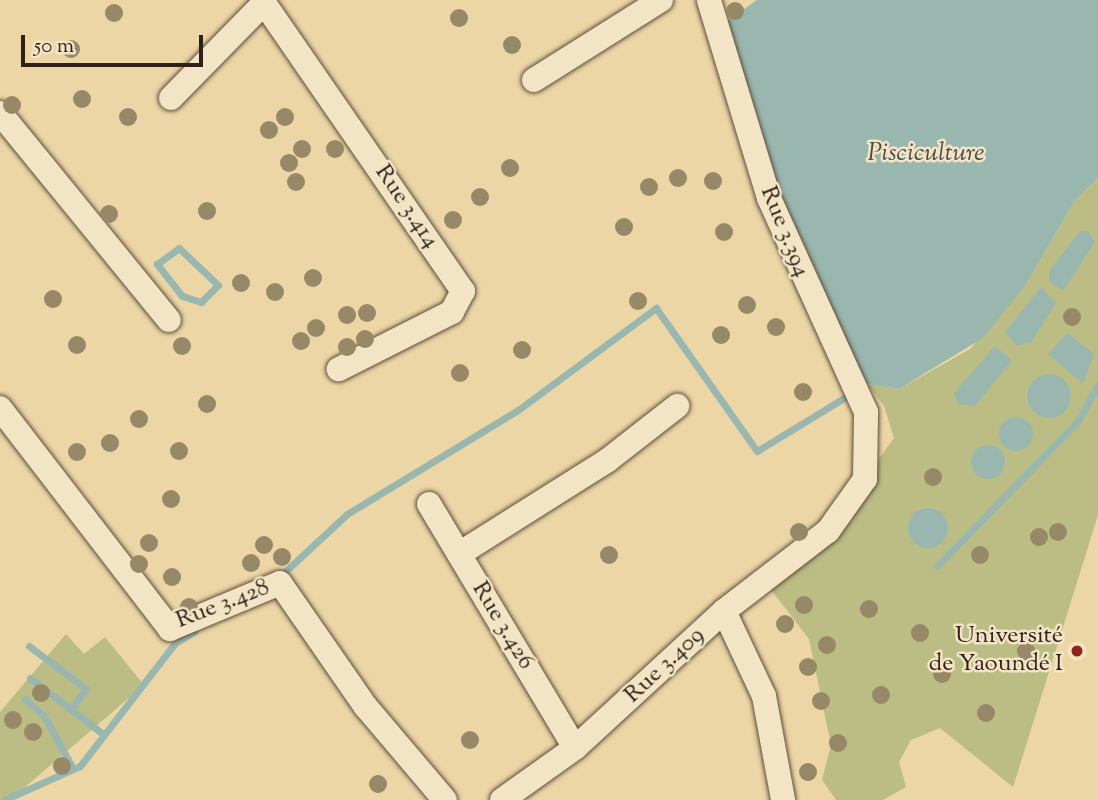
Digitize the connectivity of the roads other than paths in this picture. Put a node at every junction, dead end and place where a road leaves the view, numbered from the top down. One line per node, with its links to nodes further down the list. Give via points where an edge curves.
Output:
1 (662, 0): 4 (street)
2 (709, 0): 11 (street, Rue 3.394, via 769,198 866,412)
3 (263, 2): 5 (street); 8 (street, Rue 3.414, via 463,291 452,312)
4 (534, 80)
5 (171, 99)
6 (0, 113): 7 (street)
7 (169, 320)
8 (339, 369)
9 (677, 406): 13 (street, via 608,460)
10 (0, 408): 16 (street, Rue 3.428, via 170,629 280,583 366,707)
11 (868, 458): 14 (street, Rue 3.409, via 855,499 828,531)
12 (429, 504): 13 (street, Rue 3.426)
13 (459, 554): 15 (street, Rue 3.426)
14 (724, 611): 15 (street, Rue 3.409); 18 (street, via 764,696)
15 (575, 748): 17 (street, Rue 3.409)
16 (445, 800)
17 (502, 800)
18 (783, 800)

